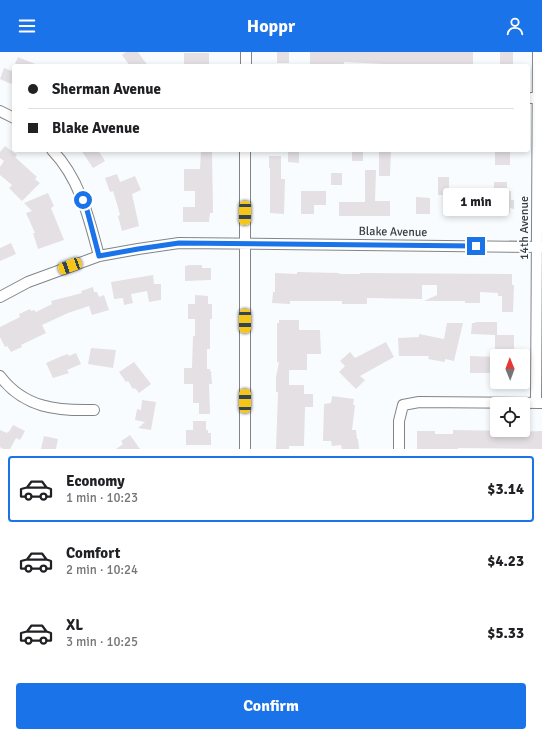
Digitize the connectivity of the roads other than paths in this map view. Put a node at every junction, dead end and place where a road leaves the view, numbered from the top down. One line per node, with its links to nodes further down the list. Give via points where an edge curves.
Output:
1 (246, 52): 3 (street)
2 (538, 52): 4 (street, 14th Avenue)
3 (246, 64)
4 (536, 98): 10 (street, 14th Avenue)
5 (0, 111): 6 (street)
6 (12, 117)
7 (54, 152): 11 (street, via 74,179 87,210)
8 (245, 152): 9 (street)
9 (244, 244): 10 (street, Blake Avenue); 11 (street, Blake Avenue, via 179,243); 16 (street)
10 (540, 247): 14 (street, 14th Avenue)
11 (99, 256): 12 (street, Blake Avenue, via 28,282)
12 (0, 297)
13 (0, 376): 15 (street, via 19,395 41,406 65,410)
14 (539, 403): 17 (street, via 419,402 403,405 399,421)
15 (94, 410)
16 (245, 449)
17 (399, 449)

